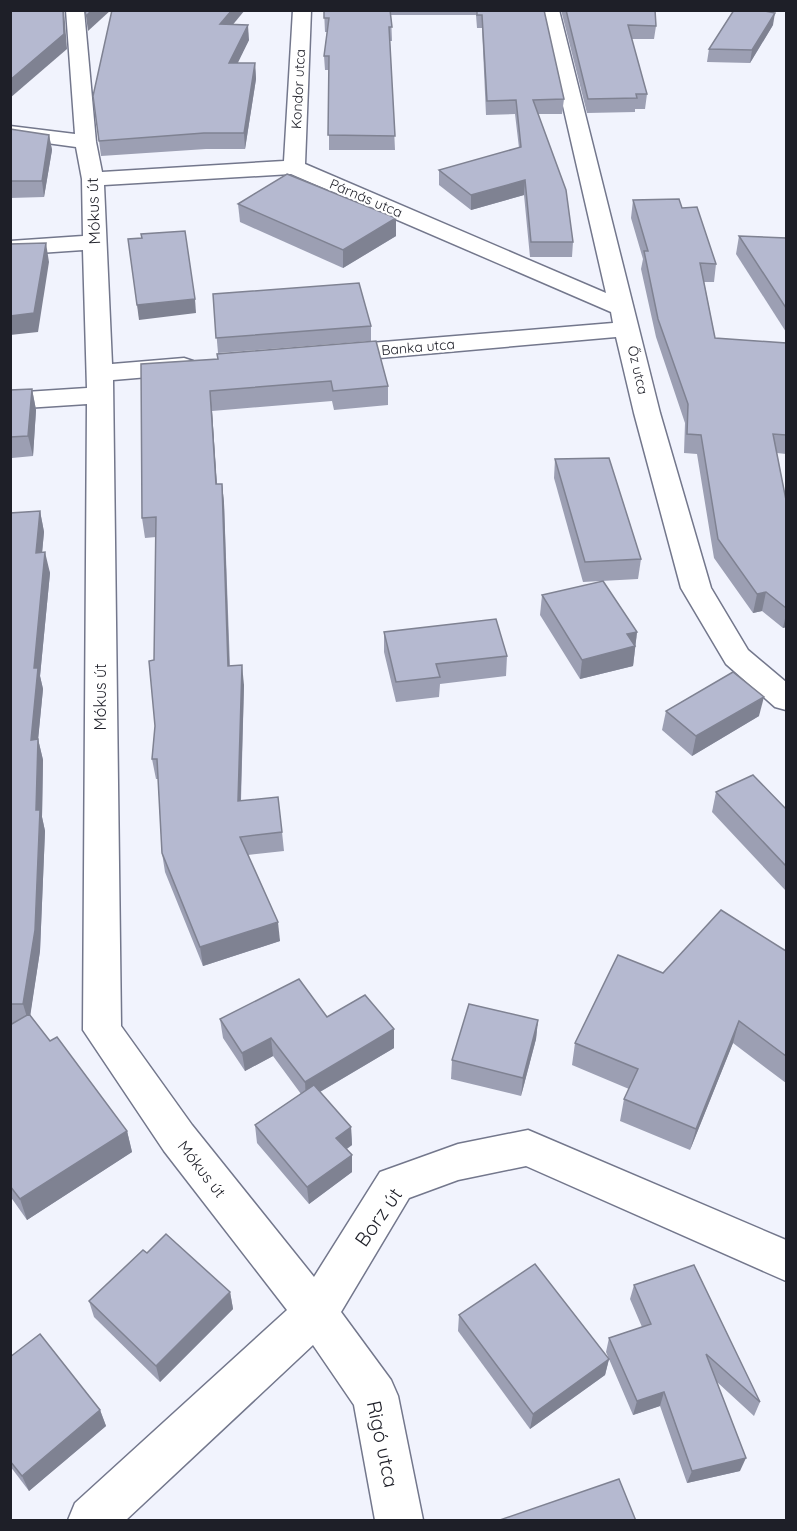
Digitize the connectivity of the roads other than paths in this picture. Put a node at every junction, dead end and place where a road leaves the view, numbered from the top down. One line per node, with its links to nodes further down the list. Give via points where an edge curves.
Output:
1 (75, 10): 5 (street, Mókus út)
2 (302, 10): 6 (street, Kondor utca)
3 (550, 10): 10 (street, Őz utca)
4 (10, 132): 5 (street)
5 (86, 142): 7 (street, Mókus út)
6 (294, 167): 7 (street, Párnás utca); 10 (street, Párnás utca)
7 (93, 179): 8 (street, Mókus út)
8 (94, 242): 9 (street); 13 (street, Mókus út)
9 (10, 248)
10 (626, 319): 11 (street, Banka utca); 15 (street, Őz utca, via 647,413 696,588 738,657)
11 (311, 356)
12 (206, 364): 13 (street)
13 (99, 384): 14 (street); 17 (street, Mókus út, via 102,1030 178,1138)
14 (10, 401)
15 (786, 699)
16 (786, 1261): 17 (street, Borz út, via 528,1148 458,1162 395,1185)
17 (316, 1313): 18 (street, Borz út); 19 (street, Rigó utca, via 375,1396)
18 (92, 1521)
19 (399, 1521)

